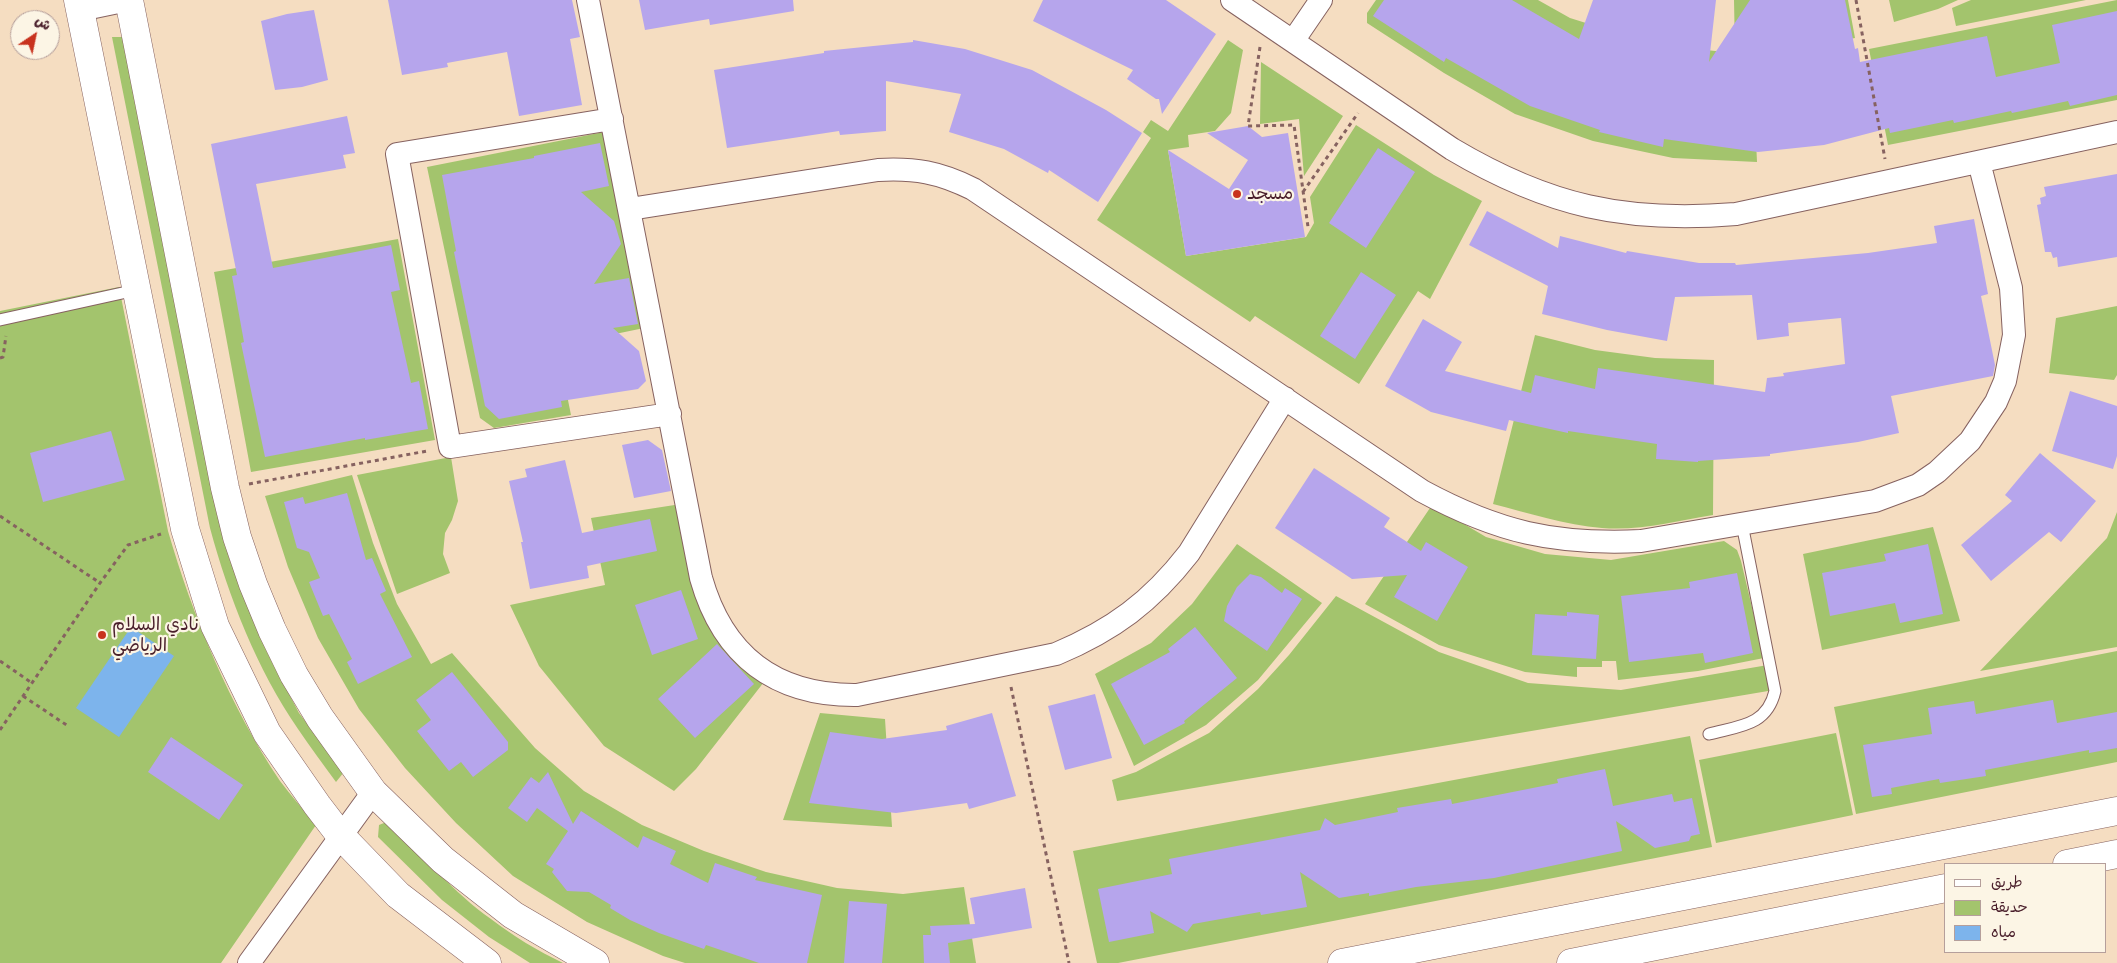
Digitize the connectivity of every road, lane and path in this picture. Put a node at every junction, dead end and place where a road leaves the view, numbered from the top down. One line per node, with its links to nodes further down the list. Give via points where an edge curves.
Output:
1 (128, 0): 6 (street); 22 (street)
2 (588, 0): 10 (street)
3 (1232, 0): 7 (street)
4 (1321, 0): 8 (street)
5 (1856, 0): 13 (path)
6 (79, 5): 17 (street)
7 (1264, 22): 8 (street); 14 (path, via 1248,126 1294,125)
8 (1293, 41): 9 (street)
9 (1371, 94): 13 (street, via 1452,149 1513,182 1579,205 1618,213 1667,217 1736,214); 14 (path)
10 (612, 119): 15 (street); 21 (street, via 397,154)
11 (2117, 132): 12 (street)
12 (1978, 162): 13 (street); 24 (street, via 2014,311 2010,358 1996,402 1984,423 1943,468 1897,494 1875,501)
13 (1889, 182)
14 (1303, 192): 16 (path)
15 (630, 209): 19 (street, via 878,170 905,169 951,178 973,189); 20 (street)
16 (1308, 227)
17 (136, 290): 18 (lane); 36 (street, via 186,529 215,626 268,733)
18 (0, 320)
19 (1285, 398): 24 (street, via 1422,491 1473,516 1512,530 1576,542 1608,542 1641,541); 28 (street, via 1189,553 1154,594 1134,612 1083,643 1056,654)
20 (670, 414): 21 (street); 28 (street, via 707,598 728,637 758,667 795,687 836,695 857,695)
21 (450, 447): 22 (path)
22 (225, 488): 34 (street, via 240,546 272,630 320,718)
23 (0, 516): 26 (path)
24 (1742, 524): 33 (lane, via 1775,691 1769,708 1753,722)
25 (168, 531): 26 (path, via 128,545)
26 (100, 583): 29 (path)
27 (0, 661): 29 (path)
28 (1006, 664): 43 (path)
29 (32, 683): 30 (path)
30 (23, 696): 31 (path); 32 (path)
31 (68, 726)
32 (0, 730)
33 (1708, 734)
34 (373, 792): 36 (street); 42 (street, via 443,860 513,915)
35 (2117, 811): 44 (street)
36 (340, 835): 40 (street); 41 (street, via 398,895)
37 (2117, 854): 38 (street)
38 (2072, 863)
39 (1944, 888): 45 (street)
40 (249, 963)
41 (487, 963)
42 (595, 963)
43 (1069, 963)
44 (1342, 963)
45 (1571, 963)

